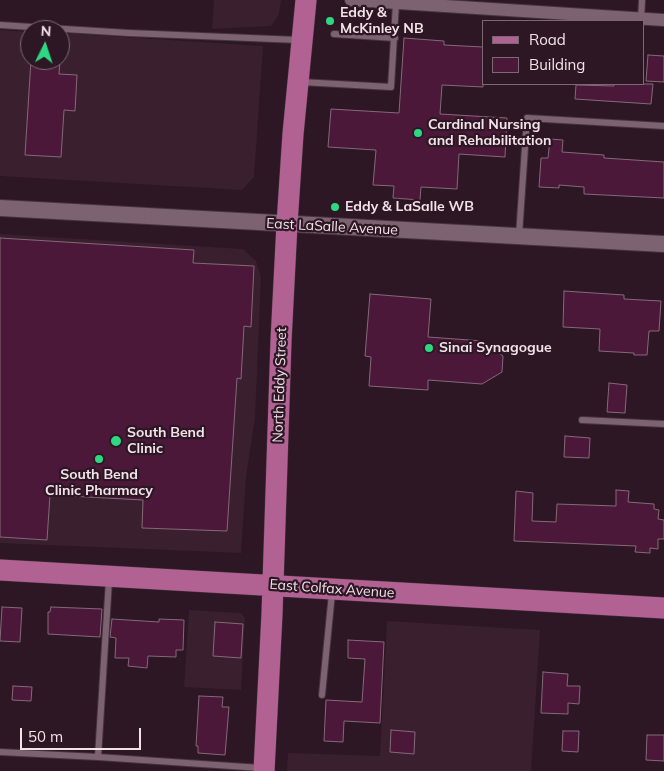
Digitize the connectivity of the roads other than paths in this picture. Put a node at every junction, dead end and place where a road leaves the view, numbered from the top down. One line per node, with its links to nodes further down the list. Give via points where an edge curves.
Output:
1 (306, 0): 10 (main road, North Eddy Street)
2 (351, 0): 4 (street)
3 (642, 0): 5 (lane)
4 (402, 2): 5 (street); 9 (lane)
5 (641, 19): 6 (street)
6 (664, 20)
7 (0, 25): 10 (lane)
8 (334, 34): 9 (lane)
9 (395, 38): 11 (lane, via 391,87)
10 (302, 40): 11 (main road, North Eddy Street)
11 (298, 81): 14 (main road, North Eddy Street)
12 (664, 126): 15 (lane, via 527,118)
13 (0, 208): 14 (street, East LaSalle Avenue)
14 (287, 224): 15 (street, East LaSalle Avenue); 21 (main road, North Eddy Street)
15 (518, 236): 16 (street, East LaSalle Avenue)
16 (664, 244)
17 (582, 420): 18 (lane)
18 (664, 424)
19 (0, 570): 20 (main road, East Colfax Avenue)
20 (109, 576): 21 (main road, East Colfax Avenue); 26 (lane)
21 (274, 585): 22 (main road, East Colfax Avenue); 27 (main road, North Eddy Street)
22 (332, 589): 23 (main road, East Colfax Avenue); 24 (lane)
23 (664, 608)
24 (322, 695)
25 (0, 752): 26 (lane)
26 (98, 757): 27 (lane)
27 (264, 770)

